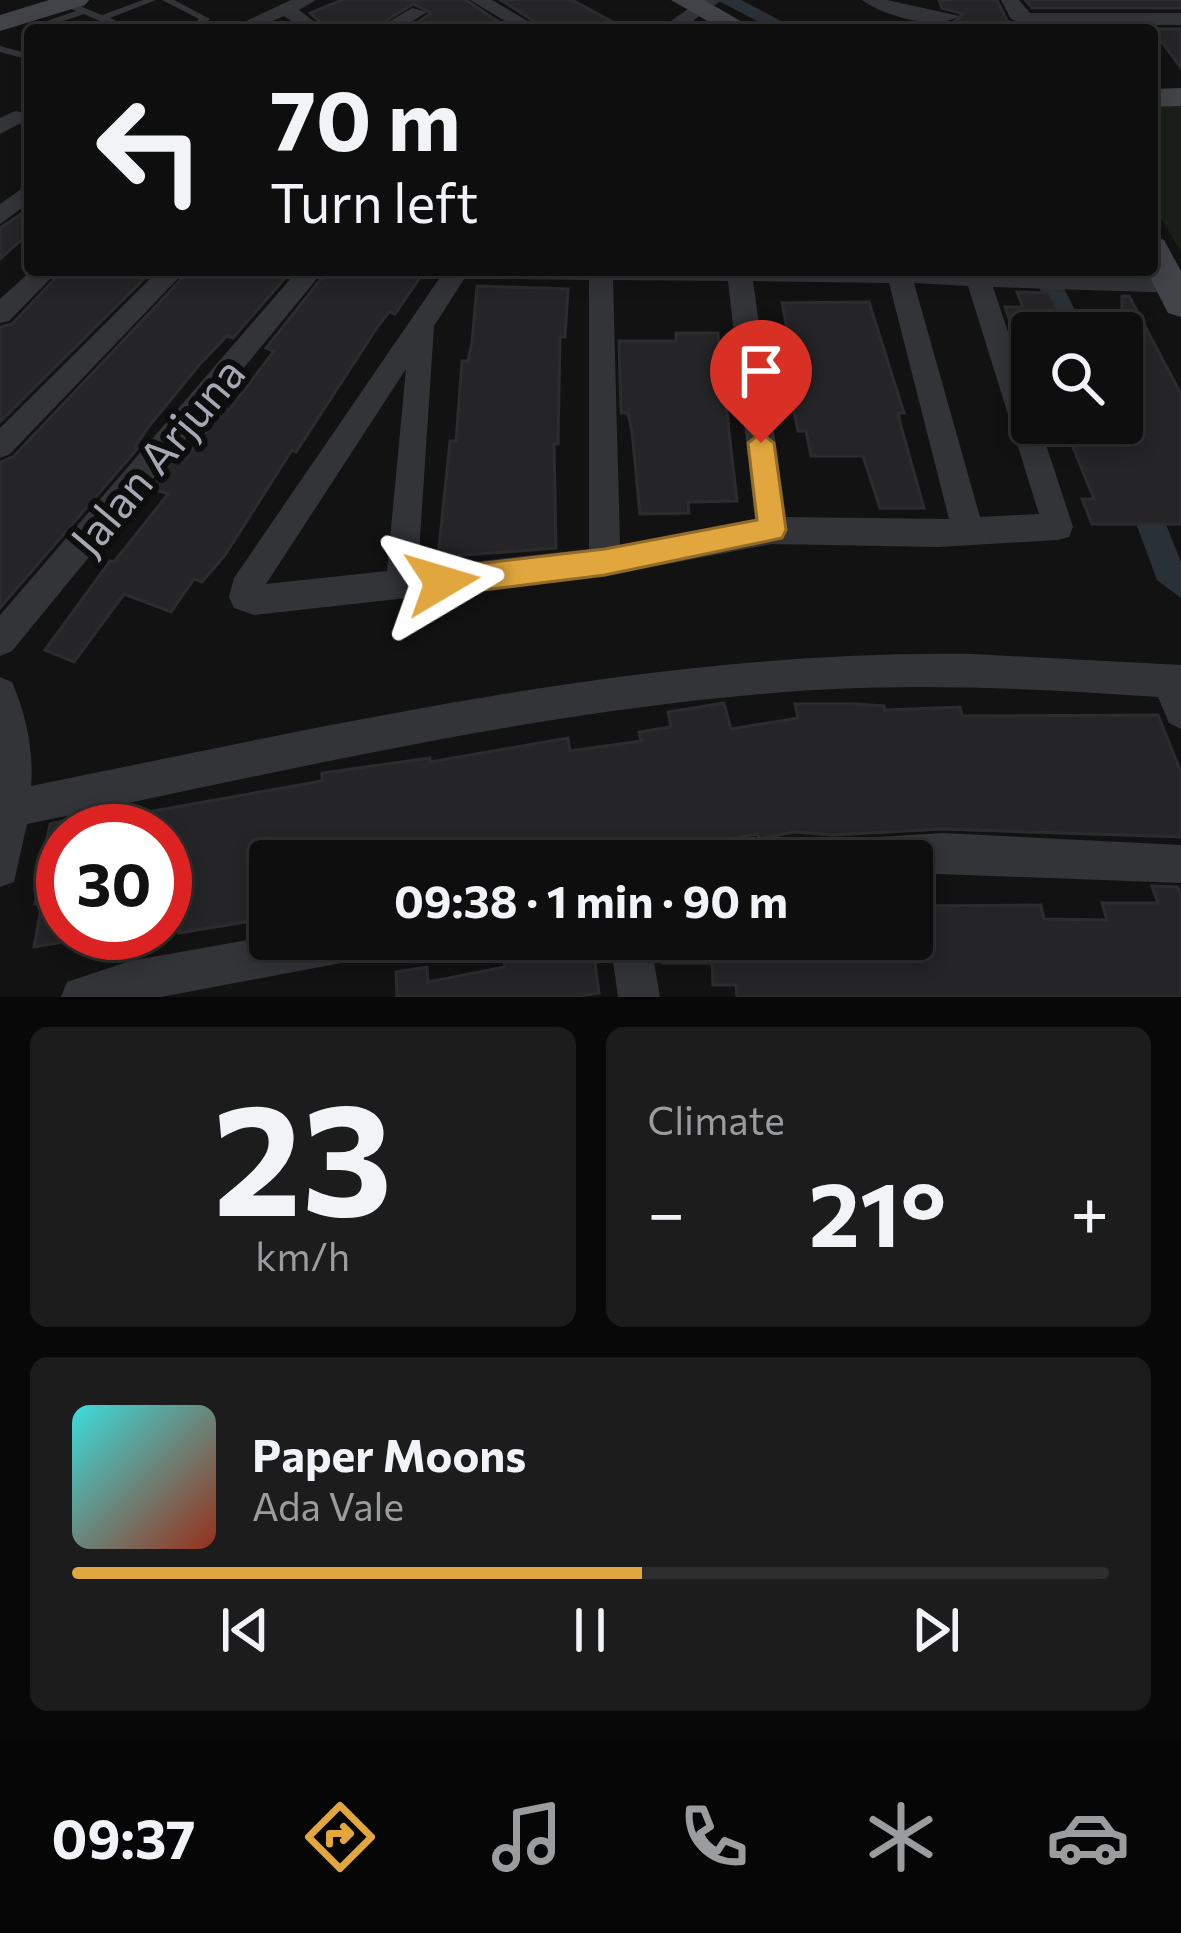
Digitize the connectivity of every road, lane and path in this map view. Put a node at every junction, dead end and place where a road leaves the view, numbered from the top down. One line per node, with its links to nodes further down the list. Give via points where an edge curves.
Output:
1 (151, 0): 14 (lane)
2 (167, 0): 19 (lane, via 206,19)
3 (307, 0): 9 (street)
4 (479, 0): 23 (street)
5 (650, 0): 12 (main road)
6 (871, 0): 8 (street)
7 (74, 5): 14 (lane); 16 (main road); 17 (lane)
8 (916, 8): 13 (street)
9 (285, 9): 20 (street); 21 (street)
10 (1016, 9): 15 (street)
11 (418, 12): 22 (street)
12 (693, 14): 24 (main road)
13 (950, 16)
14 (98, 19): 18 (lane)
15 (1181, 19)
16 (0, 23)
17 (43, 24)
18 (113, 24)
19 (199, 24)
20 (250, 24)
21 (307, 24)
22 (395, 24)
23 (523, 24)
24 (724, 24)
25 (24, 195): 26 (street)
26 (0, 216)
27 (1158, 260): 37 (main road)
28 (41, 276): 38 (street)
29 (168, 276): 40 (street)
30 (307, 276): 45 (street, Jalan Arjuna)
31 (454, 276): 39 (street)
32 (601, 276): 43 (street)
33 (741, 276): 41 (street)
34 (900, 276): 42 (street)
35 (978, 276): 42 (street, via 1058,527)
36 (986, 276): 37 (street)
37 (1176, 296)
38 (0, 314)
39 (424, 323): 44 (street); 44 (street, via 245,597)
40 (0, 446)
41 (772, 530): 42 (street); 43 (street)
42 (968, 531)
43 (605, 562): 44 (street)
44 (401, 587)
45 (0, 640)
46 (1177, 691): 48 (street, via 924,670 764,677 379,735)
47 (0, 694): 48 (street, via 14,759)
48 (11, 809): 51 (street)
49 (933, 853): 50 (street)
50 (1181, 864)
51 (0, 868)
52 (249, 960): 54 (street)
53 (633, 960): 55 (street)
54 (82, 997)
55 (639, 997)

